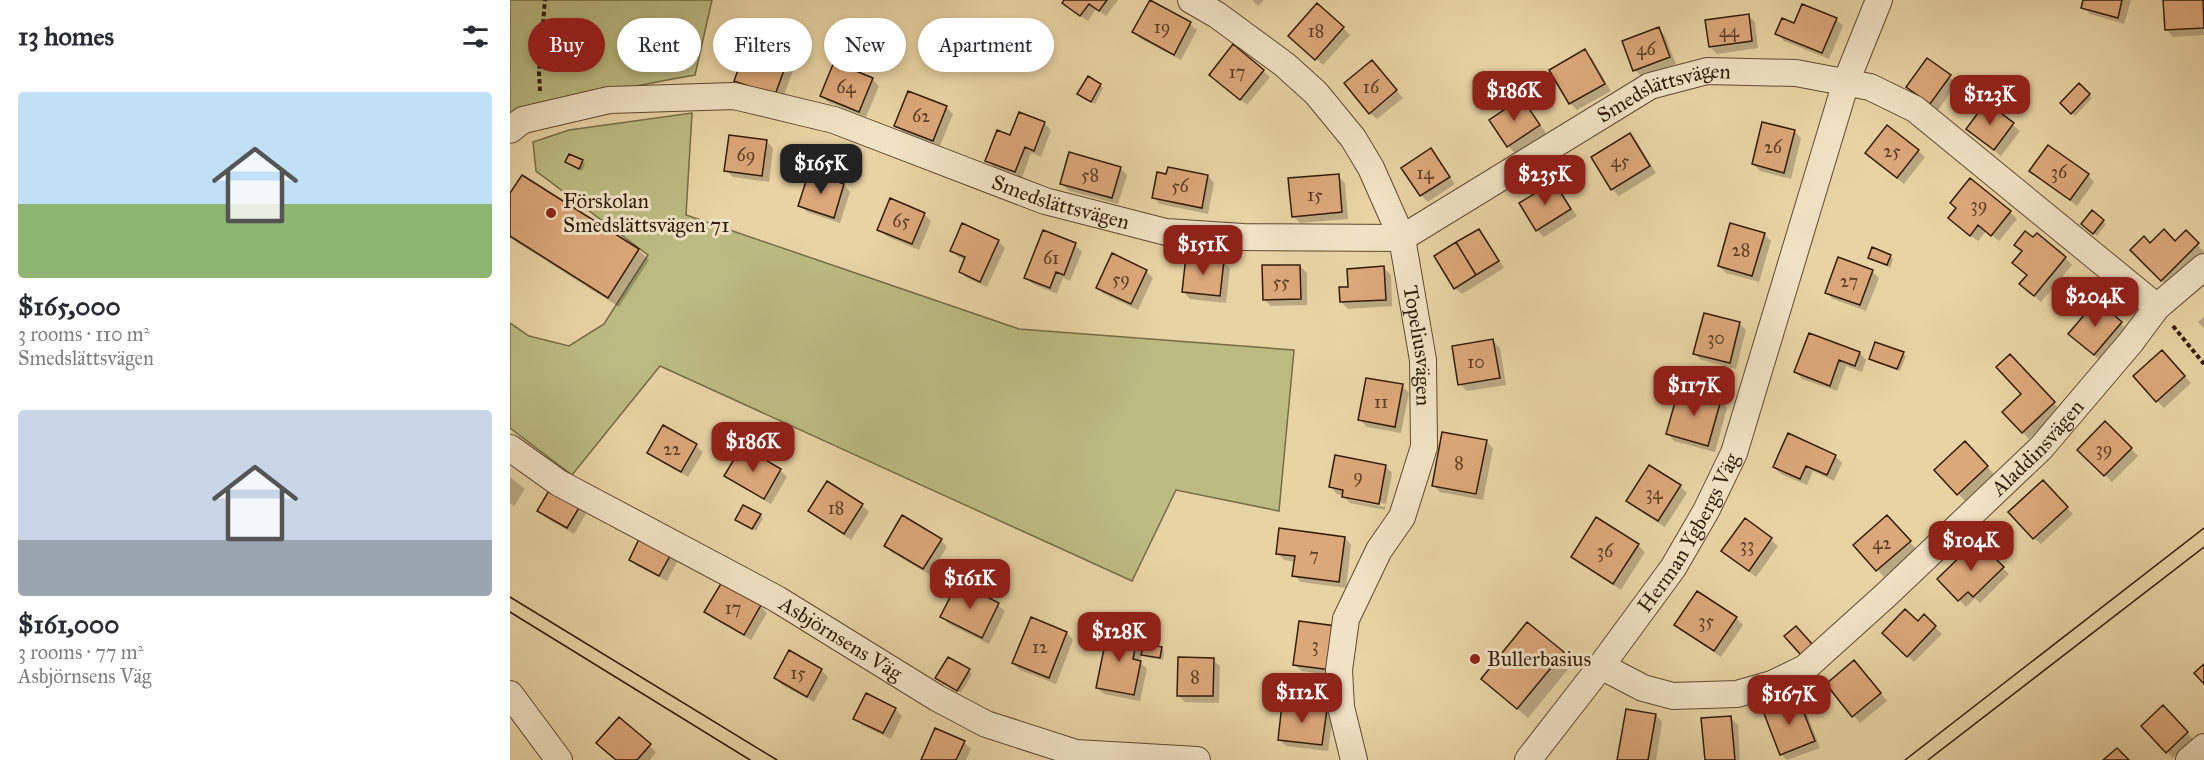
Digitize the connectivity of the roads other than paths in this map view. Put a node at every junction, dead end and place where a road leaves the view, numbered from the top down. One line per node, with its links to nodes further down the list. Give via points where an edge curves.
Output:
1 (1191, 0): 5 (street, Topeliusvägen, via 1217,15 1316,93 1353,138 1371,168)
2 (1879, 0): 3 (street, Herman Ygbergs Väg)
3 (1846, 82): 5 (street, Smedslättsvägen, via 1796,72 1707,71 1650,86); 7 (street, Smedslättsvägen, via 1870,87 1915,109); 9 (street, Herman Ygbergs Väg, via 1734,453 1673,568)
4 (510, 130): 5 (street, Smedslättsvägen, via 524,120 609,100 734,96 834,120 1045,201 1166,232)
5 (1402, 238): 14 (street, Topeliusvägen, via 1423,360 1424,447 1402,517 1379,550 1346,619 1339,670 1341,707)
6 (2204, 267): 7 (street, Aladdinsvägen)
7 (2157, 307): 9 (street, Aladdinsvägen, via 2041,448 1805,668 1772,684 1737,694 1673,696 1642,688)
8 (510, 448): 13 (street, Asbjörnsens Väg, via 559,483 777,599 986,724 1076,753)
9 (1601, 666): 15 (street, Herman Ygbergs Väg)
10 (510, 694): 12 (street)
11 (2204, 747): 16 (street)
12 (559, 760)
13 (1197, 760)
14 (1354, 760)
15 (1528, 760)
16 (2189, 760)

